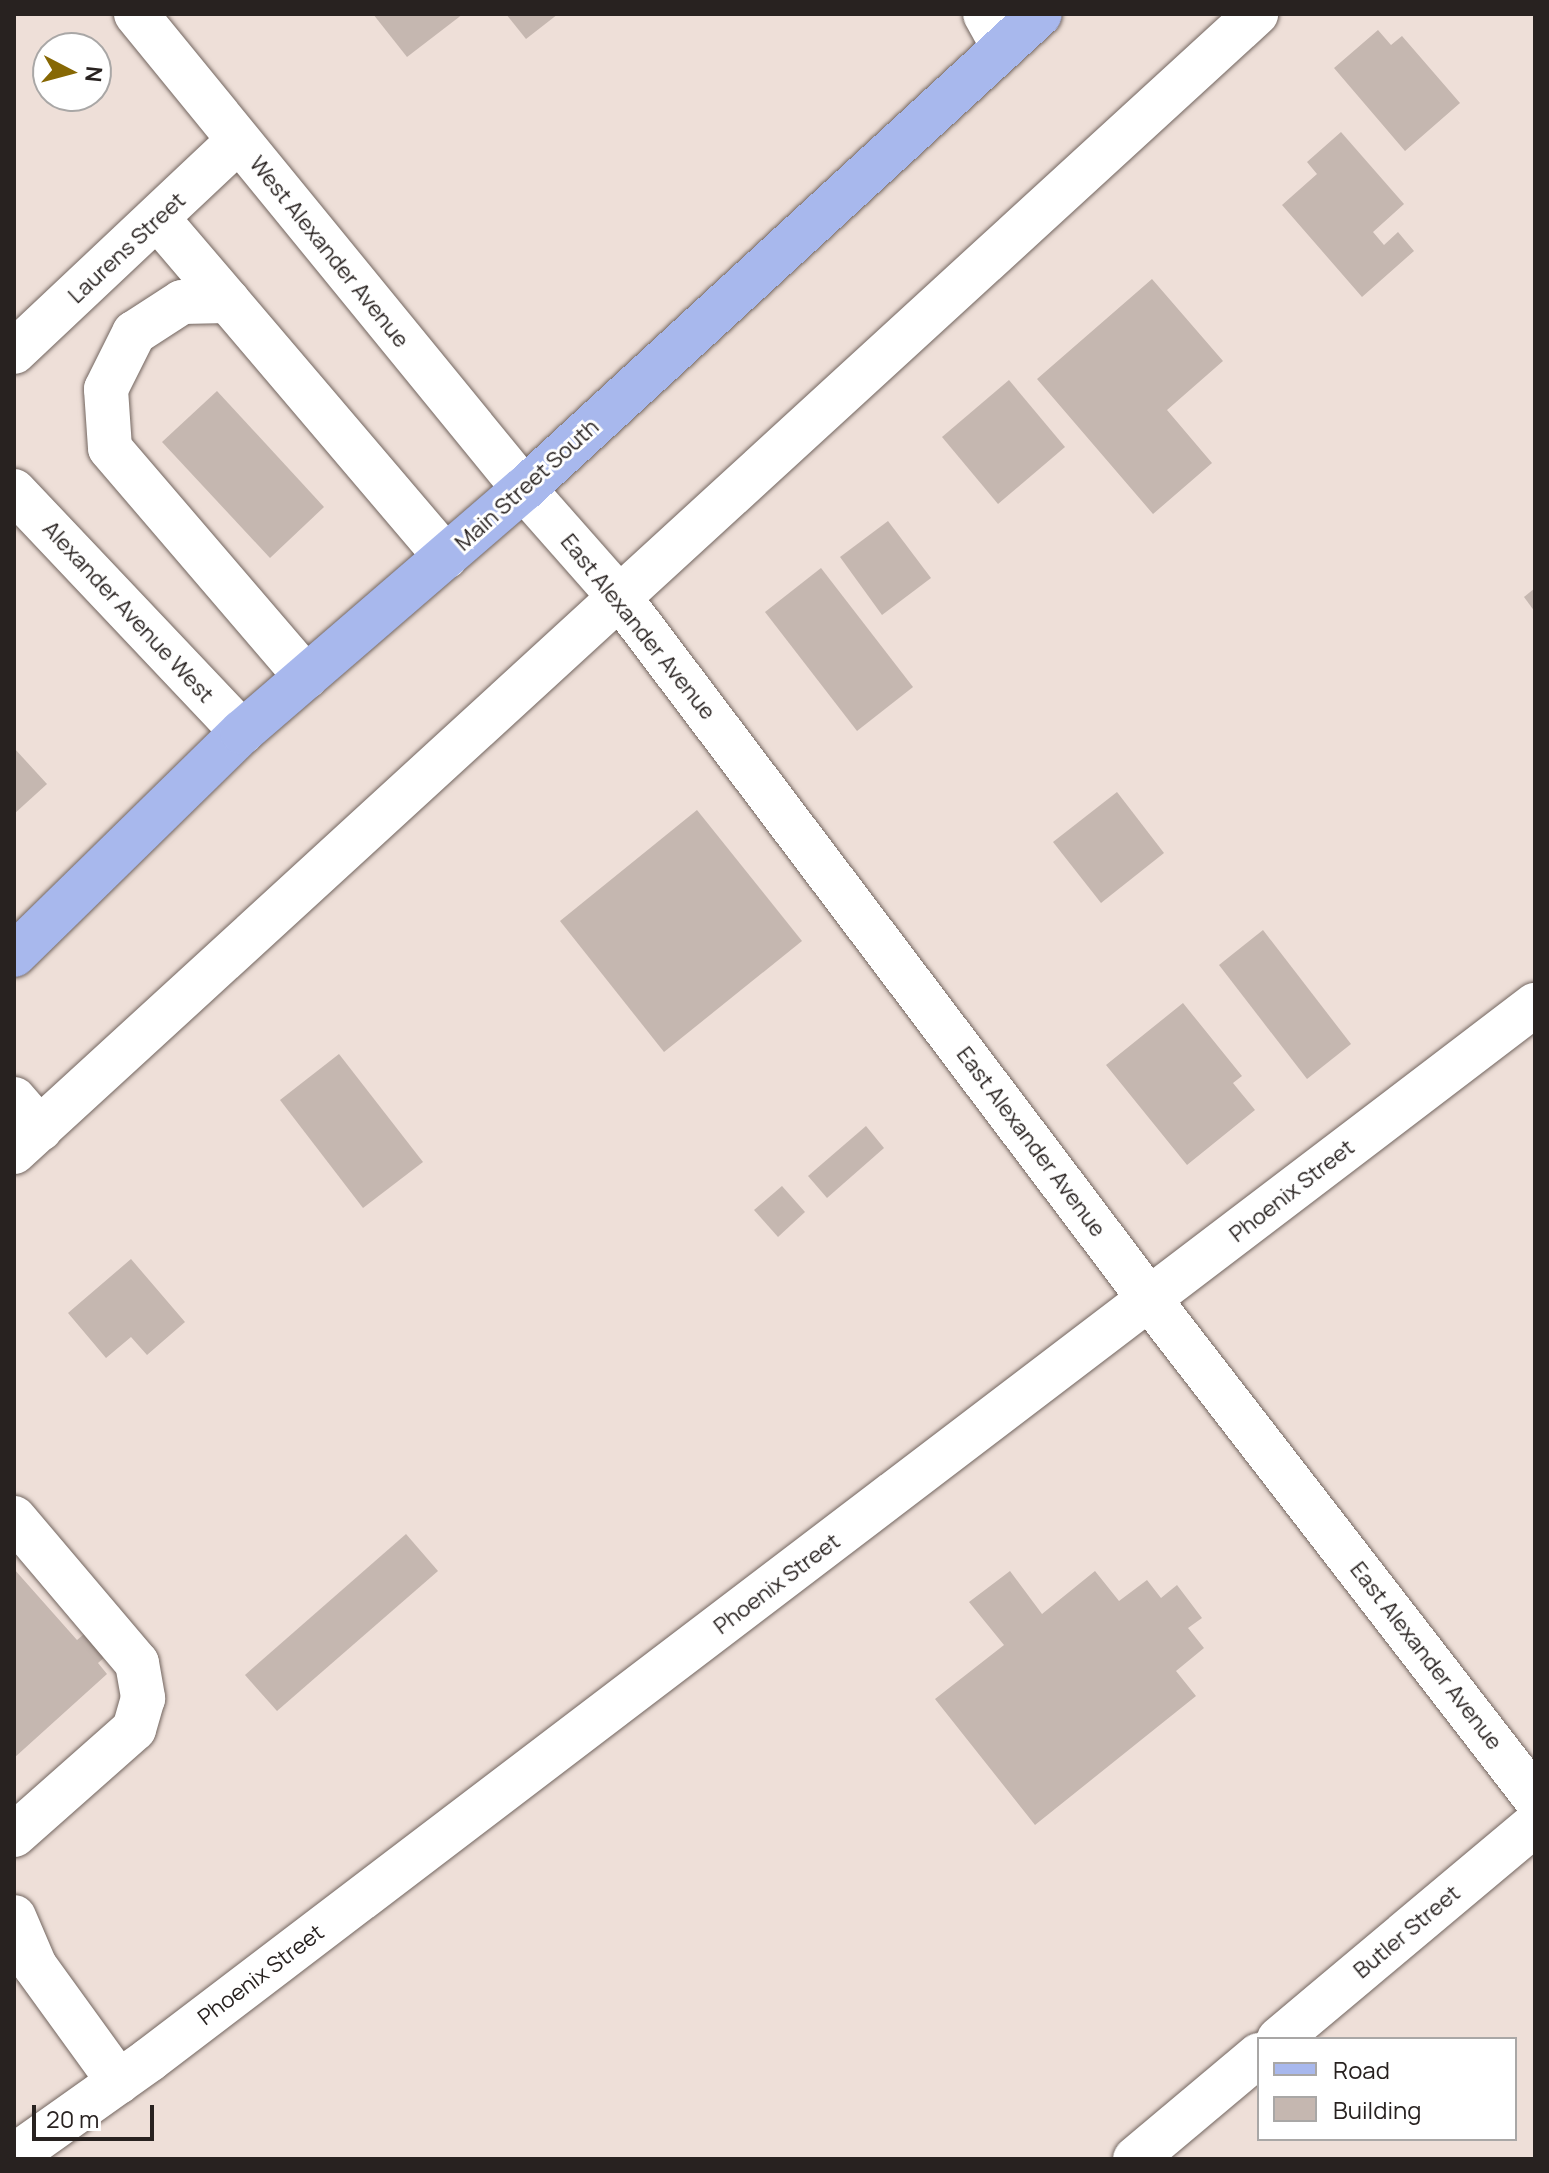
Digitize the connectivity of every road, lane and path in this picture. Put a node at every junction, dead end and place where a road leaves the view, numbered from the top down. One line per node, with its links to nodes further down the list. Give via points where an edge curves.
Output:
1 (136, 14): 5 (street, West Alexander Avenue)
2 (1040, 14): 4 (main road, Main Street South)
3 (1256, 14): 12 (street)
4 (994, 30): 9 (main road, Main Street South)
5 (238, 141): 6 (street, Laurens Street); 9 (street, West Alexander Avenue)
6 (158, 219): 7 (street); 8 (street, Laurens Street)
7 (228, 301): 11 (street); 13 (street, via 182,302 134,333 106,389 110,448)
8 (14, 352)
9 (524, 489): 11 (main road, Main Street South); 12 (street, East Alexander Avenue)
10 (14, 491): 14 (street, Alexander Avenue West)
11 (446, 557): 13 (main road, Main Street South)
12 (620, 598): 17 (street); 18 (street, East Alexander Avenue)
13 (306, 677): 14 (main road, Main Street South)
14 (242, 732): 15 (main road, Main Street South)
15 (14, 955)
16 (1535, 1005): 18 (street, Phoenix Street)
17 (23, 1127)
18 (1150, 1300): 20 (street, East Alexander Avenue); 26 (street, Phoenix Street)
19 (14, 1518): 22 (street, via 137,1663 143,1698 134,1729)
20 (1535, 1798)
21 (1535, 1824): 24 (street, Butler Street)
22 (14, 1835)
23 (14, 1917): 26 (street, via 35,1966)
24 (1281, 2037)
25 (1257, 2057): 28 (street)
26 (119, 2082): 27 (street, Phoenix Street)
27 (14, 2156)
28 (1135, 2159)

